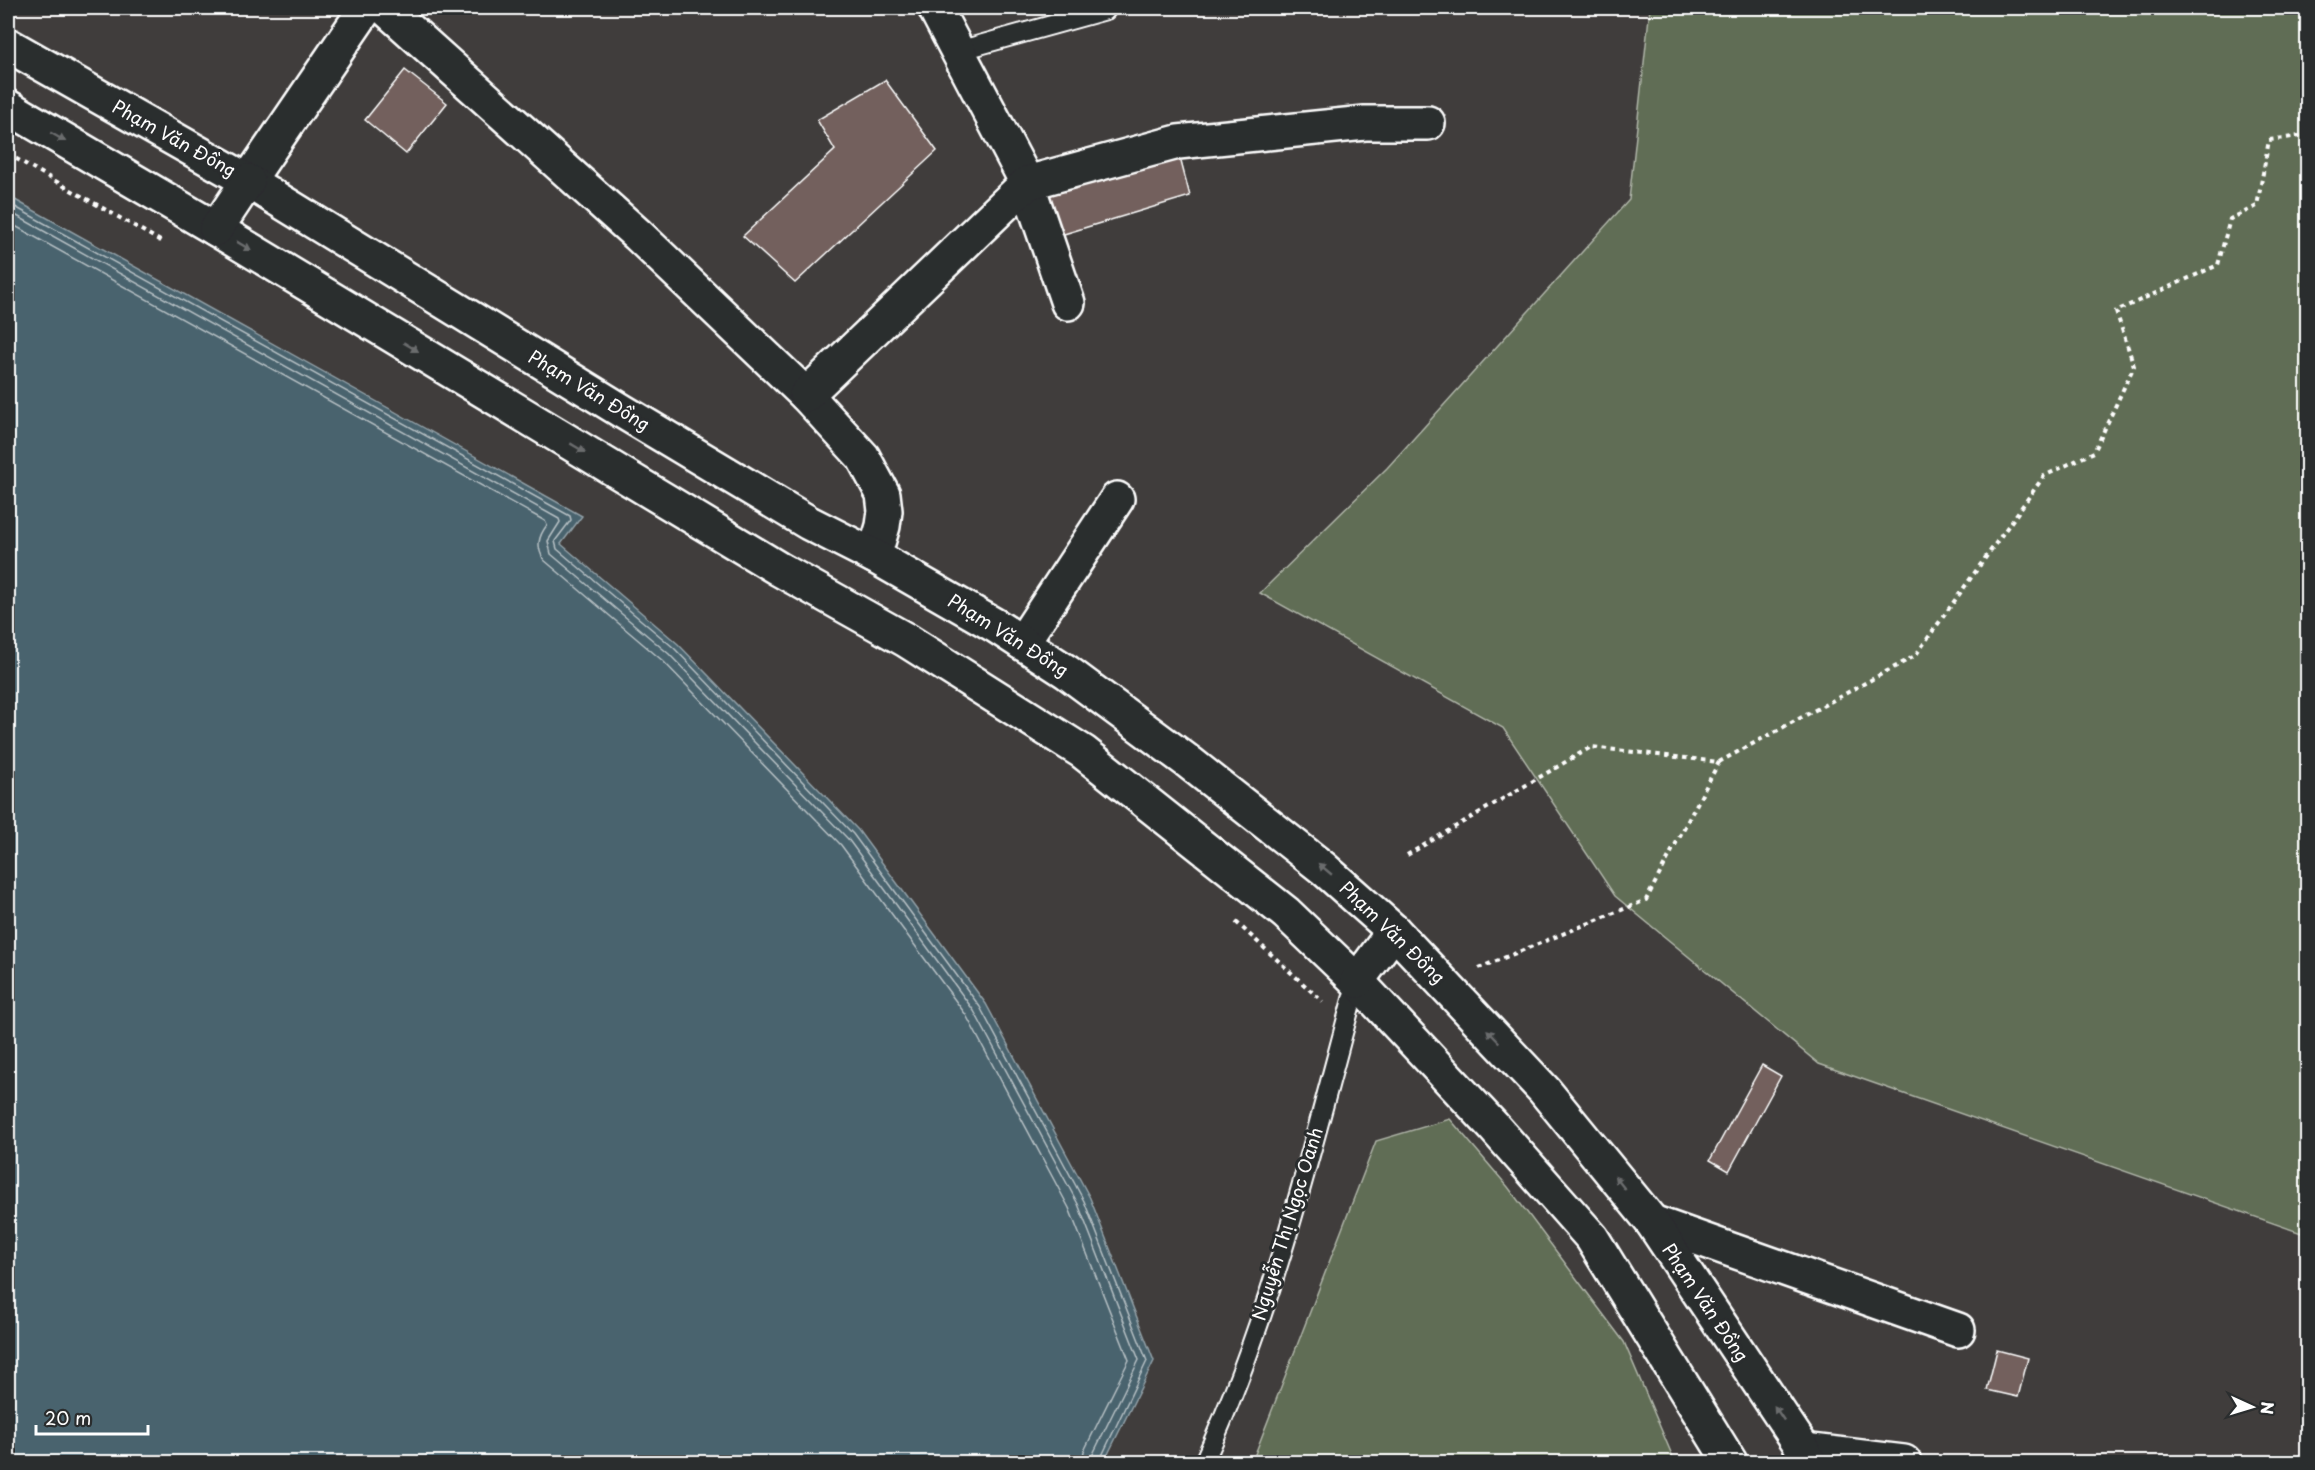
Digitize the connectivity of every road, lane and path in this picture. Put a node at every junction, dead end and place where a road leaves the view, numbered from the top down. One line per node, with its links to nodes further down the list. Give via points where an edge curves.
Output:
1 (366, 8): 11 (main road)
2 (385, 8): 15 (main road, via 638,235)
3 (935, 8): 7 (main road)
4 (1106, 10): 5 (lane)
5 (1056, 16): 7 (lane)
6 (8, 45): 11 (main road, Phạm Văn Đồng)
7 (958, 51): 12 (main road)
8 (8, 107): 13 (main road, one-way to 13)
9 (1428, 123): 12 (main road, via 1365,123 1178,142)
10 (2307, 135): 19 (path, via 2269,140 2257,206 2230,219 2218,265 2116,310 2134,366 2094,452 2044,476 1916,656)
11 (248, 181): 13 (main road); 17 (main road, Phạm Văn Đồng, via 622,411 809,523)
12 (1027, 183): 14 (main road); 15 (main road)
13 (216, 229): 23 (main road, one-way to 23, via 779,569 906,640 1083,752 1286,914)
14 (1068, 303)
15 (806, 395): 17 (main road, via 863,457 884,494 883,526)
16 (1117, 500): 18 (main road)
17 (874, 556): 18 (main road, Phạm Văn Đồng)
18 (1022, 643): 21 (main road, Phạm Văn Đồng, one-way to 18, via 1323,868 1191,763)
19 (1719, 762): 20 (path, via 1591,747); 22 (path, via 1646,900)
20 (1407, 855)
21 (1394, 931): 23 (main road); 24 (main road, Phạm Văn Đồng, one-way to 21, via 1544,1090)
22 (1479, 968)
23 (1357, 981): 27 (lane, Nguyễn Thị Ngọc Oanh, via 1287,1235 1255,1335); 28 (main road, via 1592,1238)
24 (1652, 1222): 25 (main road); 26 (main road, Phạm Văn Đồng, one-way to 24)
25 (1958, 1330)
26 (1807, 1456): 29 (main road)
27 (1204, 1462)
28 (1730, 1462)
29 (1904, 1462)

